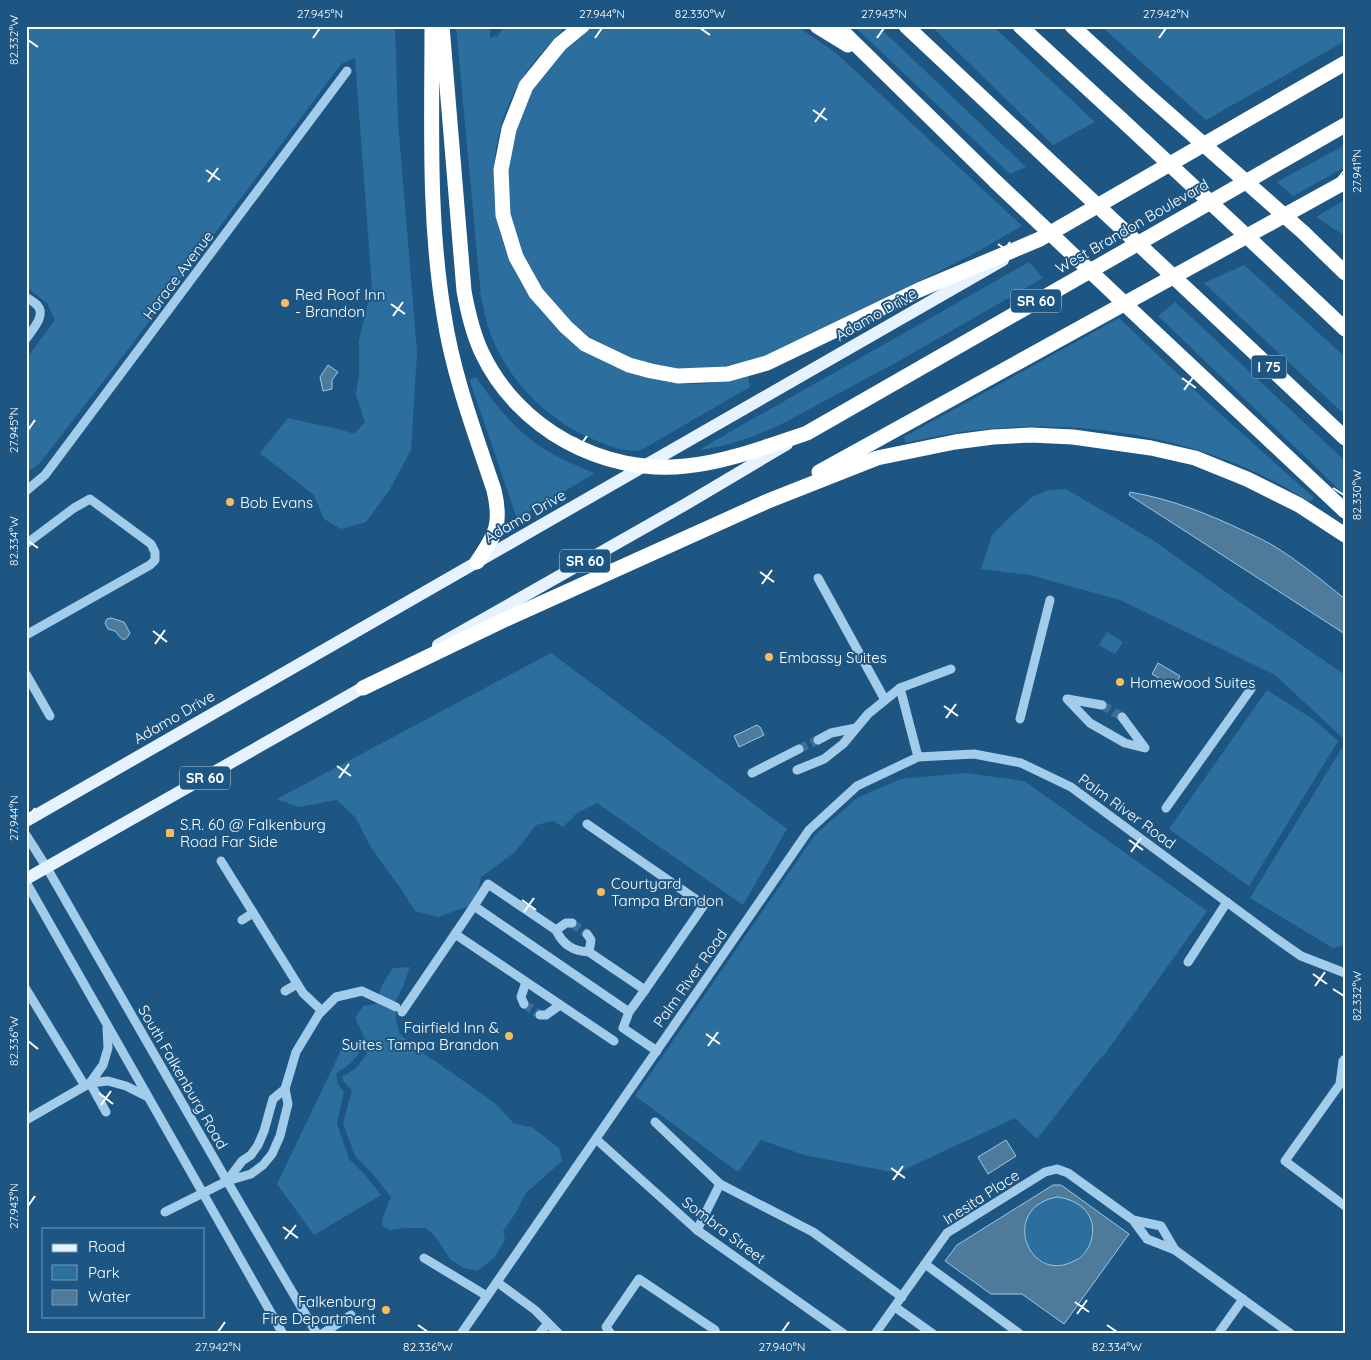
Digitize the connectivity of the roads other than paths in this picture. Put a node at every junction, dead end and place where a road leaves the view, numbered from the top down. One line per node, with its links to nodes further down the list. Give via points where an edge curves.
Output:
1 (432, 26): 27 (highway, via 431,153 438,278 459,383 498,508 494,533)
2 (442, 26): 21 (highway, West Brandon Boulevard, via 464,291 472,327 483,354 513,398 558,437 601,457)
3 (582, 26): 14 (highway, via 560,44 526,86 508,128 501,170 503,215 516,257 536,293 585,344 606,355 651,372 678,376 728,374 767,363 919,290)
4 (817, 26): 9 (highway)
5 (837, 26): 9 (highway)
6 (906, 26): 20 (highway, I 75, bridge)
7 (1020, 26): 17 (highway, bridge)
8 (1072, 26): 15 (highway, bridge)
9 (873, 61): 24 (highway, bridge, via 996,182)
10 (1345, 63): 14 (highway)
11 (347, 71): 22 (street, Horace Avenue, via 45,475)
12 (1345, 125): 19 (highway, West Brandon Boulevard / SR 60)
13 (1345, 182): 23 (highway)
14 (1040, 239): 21 (main road, Adamo Drive)
15 (1345, 273)
16 (26, 298): 18 (street, via 40,310 36,326)
17 (1345, 329)
18 (26, 339)
19 (807, 433): 21 (highway, West Brandon Boulevard, via 706,463); 33 (main road, SR 60)
20 (1345, 438)
21 (644, 466): 27 (main road, Adamo Drive)
22 (26, 490)
23 (768, 501): 25 (highway, via 877,458 938,445 993,437 1074,437 1195,458 1299,505); 33 (highway, via 502,621)
24 (1345, 511)
25 (1345, 535)
26 (26, 544): 30 (street, via 90,499 151,544 155,560)
27 (477, 562): 48 (main road, Adamo Drive)
28 (818, 578): 36 (street)
29 (1050, 600): 40 (street)
30 (26, 635)
31 (951, 669): 34 (street)
32 (26, 674): 38 (street)
33 (363, 688): 52 (main road, SR 60)
34 (900, 688): 36 (street); 44 (street)
35 (1251, 689): 47 (street)
36 (885, 700): 41 (street)
37 (1102, 705): 39 (street, via 1067,699 1090,723 1125,743 1145,748)
38 (50, 716)
39 (1122, 717)
40 (1020, 719)
41 (856, 728): 42 (street, via 831,733); 45 (street, via 824,759)
42 (818, 740)
43 (799, 749): 46 (street)
44 (918, 757): 54 (street, Palm River Road, via 974,754 1021,763 1071,787); 77 (street, Palm River Road, via 857,786 809,830)
45 (797, 770)
46 (752, 773)
47 (1166, 808)
48 (26, 821)
49 (586, 824): 68 (street, via 704,905)
50 (26, 834): 52 (street, South Falkenburg Road)
51 (221, 861): 56 (street)
52 (47, 868): 53 (main road, SR 60); 87 (street, South Falkenburg Road)
53 (26, 881): 75 (street)
54 (1227, 902): 63 (street); 64 (street, Palm River Road, via 1301,956)
55 (474, 906): 59 (street, via 488,884); 60 (street); 73 (street)
56 (253, 913): 57 (street); 66 (street)
57 (242, 920)
58 (572, 923): 59 (street)
59 (556, 930): 62 (street, via 561,940 578,951)
60 (455, 934): 65 (street); 72 (street, via 399,1009 362,991 336,997)
61 (587, 934): 62 (street, via 591,940)
62 (589, 952): 68 (street)
63 (1188, 962)
64 (1345, 974)
65 (526, 982): 70 (street, via 521,997); 71 (street)
66 (297, 984): 69 (street); 72 (street)
67 (26, 988): 80 (street)
68 (645, 990): 73 (street)
69 (285, 992)
70 (524, 1004)
71 (560, 1005): 74 (street, via 546,1015); 76 (street)
72 (322, 1010): 81 (street, via 296,1052)
73 (630, 1012): 77 (street, via 623,1028)
74 (540, 1015)
75 (107, 1024): 80 (street, via 108,1048 103,1065); 82 (street)
76 (614, 1041)
77 (656, 1051): 86 (street, Palm River Road)
78 (1345, 1060): 79 (street)
79 (1343, 1076): 90 (street, via 1285,1161)
80 (88, 1085): 82 (street, via 108,1081); 83 (street); 84 (street)
81 (285, 1089): 87 (street, via 273,1099 258,1145); 87 (street, via 288,1104 272,1154 251,1174)
82 (148, 1097): 89 (street)
83 (106, 1112)
84 (26, 1120)
85 (655, 1122): 88 (street)
86 (596, 1139): 93 (street, Sombra Street); 97 (street, Palm River Road)
87 (227, 1181): 89 (street); 105 (street, South Falkenburg Road)
88 (720, 1184): 93 (street); 99 (street, via 813,1232)
89 (202, 1193): 91 (street); 104 (street)
90 (1345, 1206)
91 (165, 1212)
92 (1133, 1220): 94 (street, Inesita Place, via 1147,1240); 94 (street, Inesita Place, via 1161,1226); 96 (street, Inesita Place, via 1068,1173 1057,1169 1045,1172 947,1233)
93 (697, 1230): 112 (street, Sombra Street)
94 (1175, 1250): 100 (street, Inesita Place)
95 (424, 1258): 98 (street)
96 (925, 1264): 99 (street, Inesita Place); 115 (street)
97 (497, 1282): 98 (street, Palm River Road); 103 (street)
98 (487, 1296): 107 (street, Palm River Road)
99 (902, 1297): 101 (street, Inesita Place)
100 (1243, 1299): 116 (street); 117 (street, Inesita Place)
101 (894, 1307): 113 (street, Inesita Place); 114 (street)
102 (351, 1315): 106 (street)
103 (548, 1323): 108 (street); 109 (street)
104 (283, 1334)
105 (317, 1334)
106 (322, 1334)
107 (461, 1334)
108 (538, 1334)
109 (559, 1334)
110 (611, 1334): 111 (street, via 606,1327 639,1279)
111 (716, 1334)
112 (844, 1334)
113 (875, 1334)
114 (933, 1334)
115 (1020, 1334)
116 (1218, 1334)
117 (1291, 1334)

